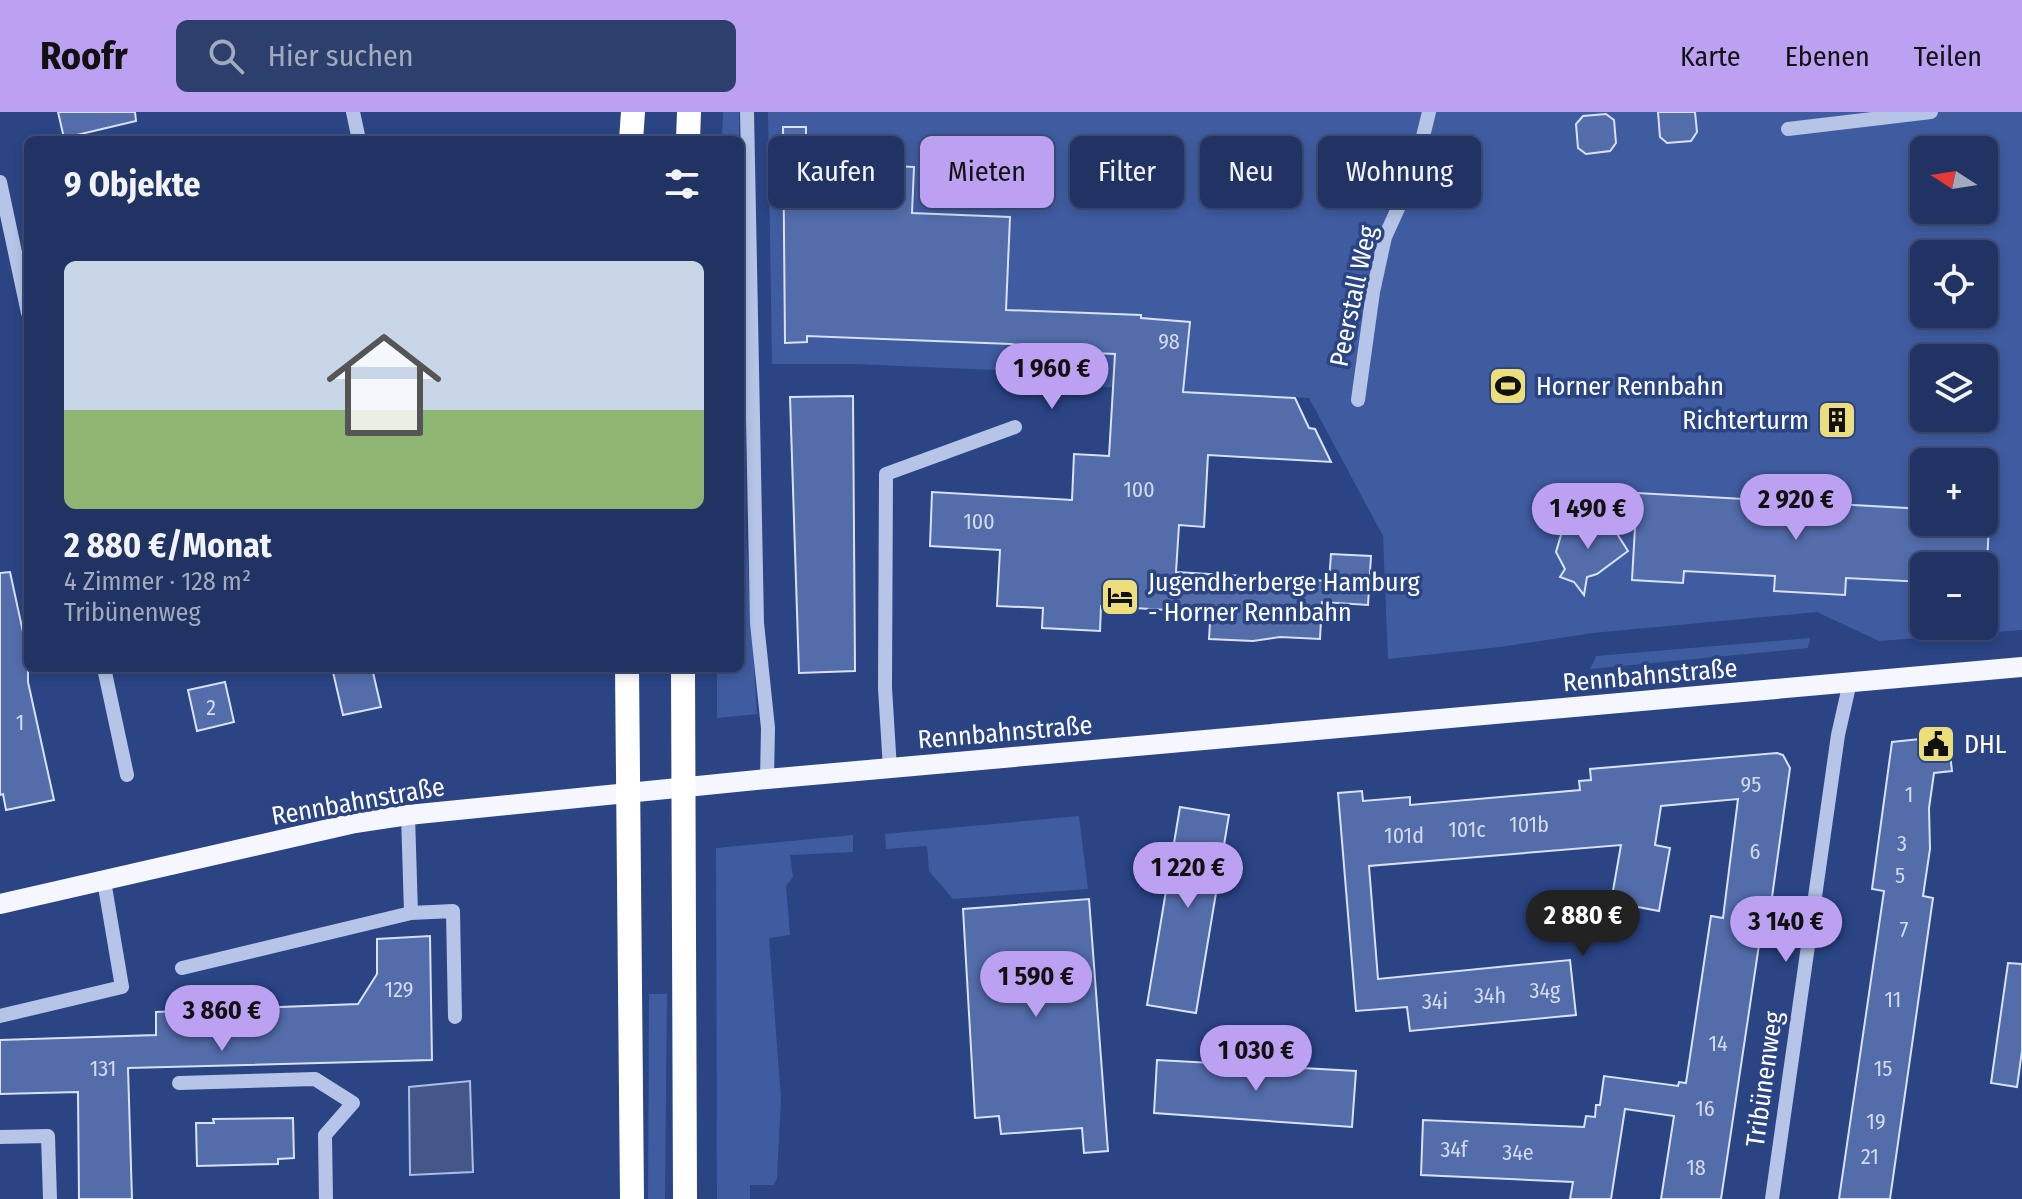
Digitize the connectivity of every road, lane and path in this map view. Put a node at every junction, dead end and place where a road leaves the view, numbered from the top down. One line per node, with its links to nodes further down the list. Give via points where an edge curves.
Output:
1 (353, 112): 9 (street)
2 (633, 112): 10 (highway)
3 (689, 112): 11 (highway)
4 (747, 112): 23 (street, via 757,623 768,728)
5 (1429, 112): 14 (street, Peerstall Weg, via 1414,173 1385,237)
6 (1931, 112): 7 (street)
7 (1905, 114): 8 (street)
8 (1788, 129)
9 (358, 136)
10 (631, 136)
11 (688, 136)
12 (0, 182): 13 (street)
13 (24, 294)
14 (1358, 400)
15 (1015, 427): 21 (street, via 886,474)
16 (2022, 667): 20 (main road, Rennbahnstraße)
17 (105, 672): 22 (street)
18 (627, 672): 35 (highway)
19 (683, 672): 36 (highway)
20 (1850, 682): 21 (main road, Rennbahnstraße); 37 (street, Tribünenweg)
21 (890, 769): 23 (main road, Rennbahnstraße)
22 (127, 775)
23 (767, 779): 24 (main road, Rennbahnstraße)
24 (408, 815): 25 (main road, Rennbahnstraße); 27 (street)
25 (104, 881): 26 (main road, Rennbahnstraße); 29 (street, via 122,987)
26 (0, 904)
27 (411, 913): 28 (street); 30 (street, via 453,911)
28 (182, 968)
29 (0, 1016)
30 (455, 1017)
31 (179, 1083): 34 (street, via 315,1079 353,1103 325,1135)
32 (0, 1137): 33 (street, via 48,1136)
33 (50, 1199)
34 (326, 1199)
35 (632, 1199)
36 (685, 1199)
37 (1772, 1199)

